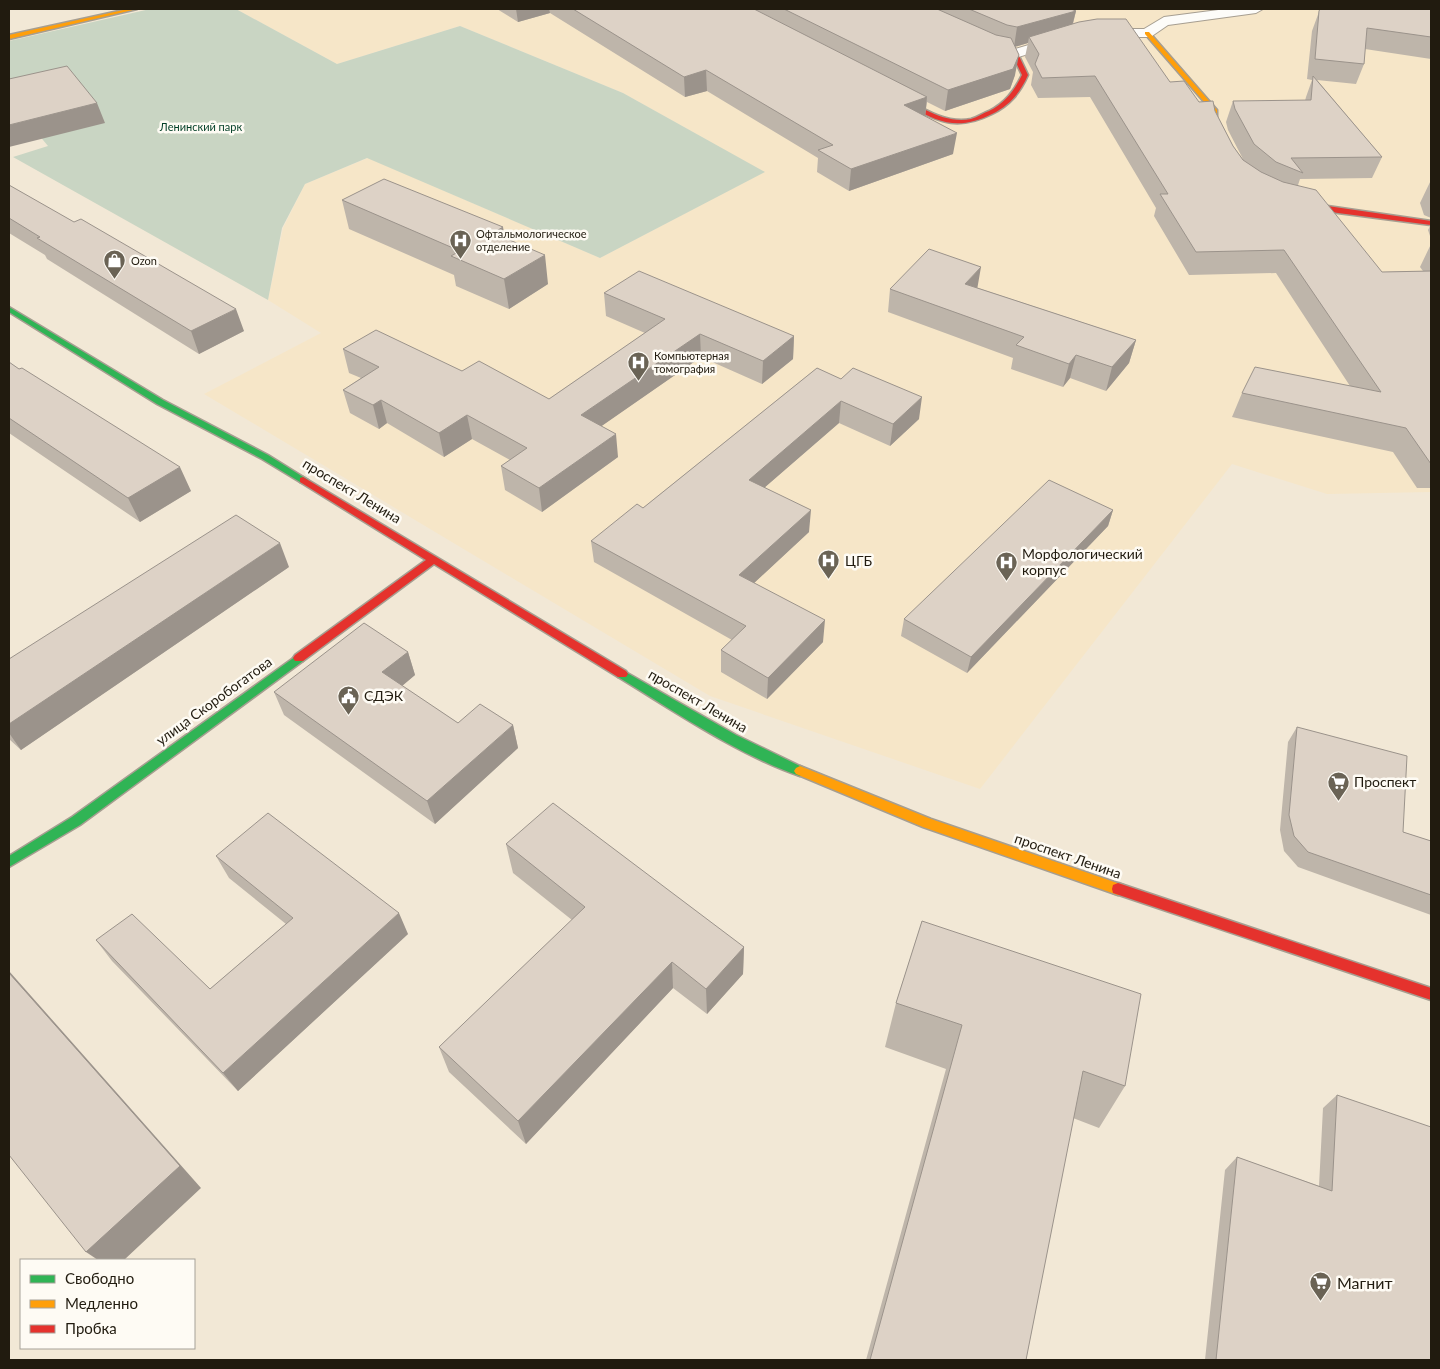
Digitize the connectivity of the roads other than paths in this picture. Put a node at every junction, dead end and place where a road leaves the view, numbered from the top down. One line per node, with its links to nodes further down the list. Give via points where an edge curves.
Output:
1 (134, 9): 4 (street)
2 (1256, 9): 3 (street, via 1158,17)
3 (1146, 33): 6 (street, via 1072,36); 8 (street, via 1215,111 1214,125)
4 (9, 37)
5 (971, 37): 6 (street)
6 (1015, 54): 7 (street, via 1025,75 1018,92 1009,104 972,120 950,120 934,115)
7 (881, 87)
8 (1223, 141)
9 (1287, 201): 10 (street)
10 (1431, 223)
11 (9, 309): 12 (street, проспект Ленина, via 160,402 265,457)
12 (434, 559): 13 (street, улица Скоробогатова, via 76,820); 14 (street, проспект Ленина, via 678,708 779,762 1013,853)
13 (9, 862)
14 (1431, 994)

